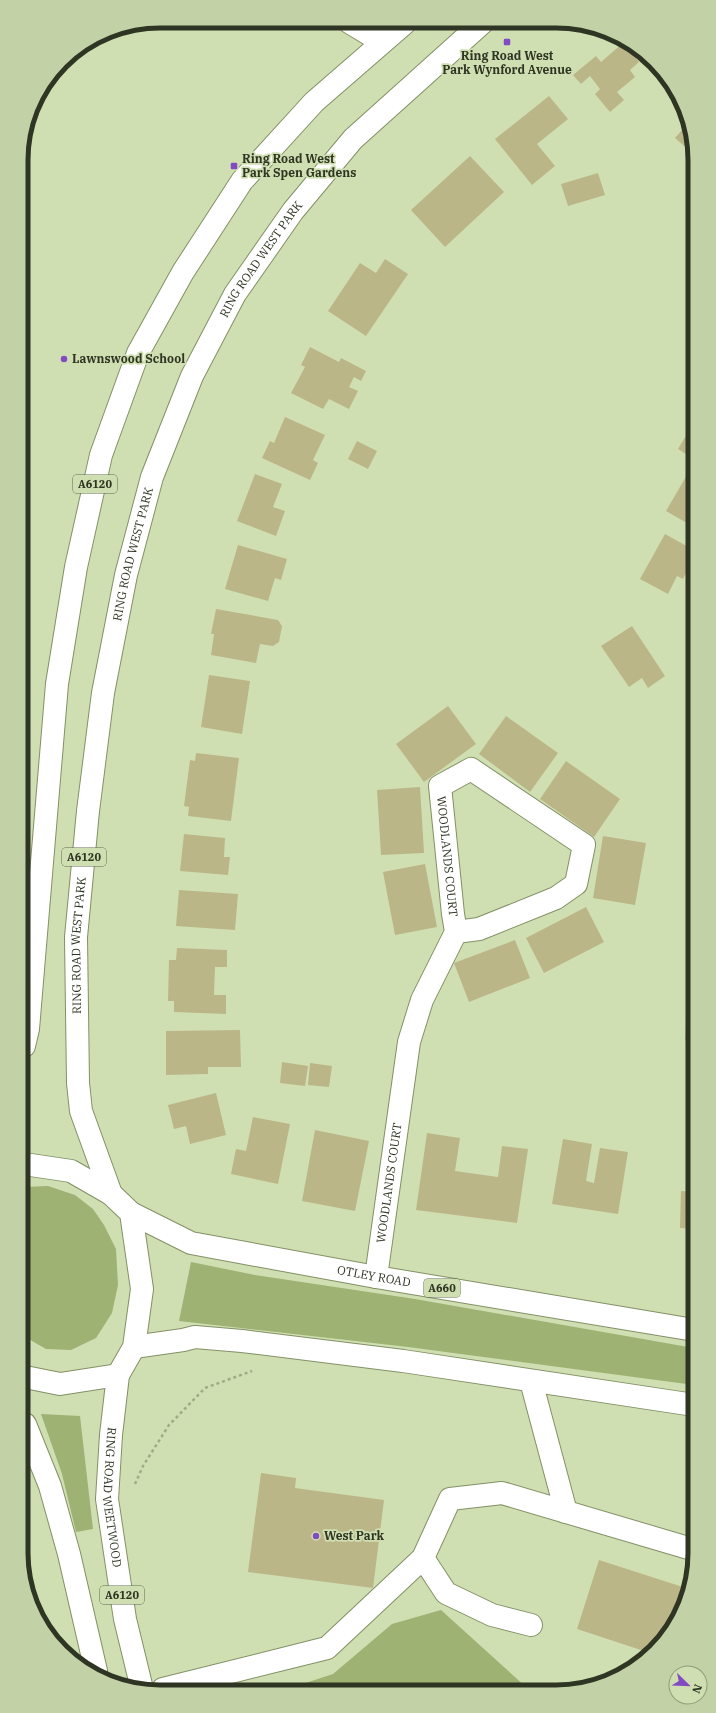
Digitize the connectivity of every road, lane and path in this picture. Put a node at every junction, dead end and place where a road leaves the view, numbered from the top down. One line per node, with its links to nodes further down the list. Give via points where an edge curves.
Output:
1 (359, 28): 4 (main road)
2 (398, 28): 4 (main road, A6120)
3 (476, 28): 8 (main road, RING ROAD WEST PARK / A6120, via 353,139 293,211 235,294 192,376 152,477 126,575 103,693 76,937 78,1083 81,1111)
4 (382, 42): 6 (main road, A6120, via 314,102 242,181 183,272 138,353 104,448 76,567 57,684)
5 (456, 932): 5 (main road, WOODLANDS COURT, via 479,929 556,898 576,884 584,845 471,769 440,786); 10 (main road, WOODLANDS COURT, via 422,1000 410,1042)
6 (28, 1028)
7 (28, 1165): 8 (main road, A6120, via 70,1171)
8 (111, 1194): 9 (main road, A6120)
9 (131, 1213): 10 (main road, OTLEY ROAD / A660, via 191,1243); 12 (main road, A6120, via 142,1289)
10 (376, 1277): 11 (main road, OTLEY ROAD / A660)
11 (688, 1329)
12 (134, 1347): 14 (main road, A6120); 16 (main road, via 195,1337 242,1341 403,1361)
13 (252, 1371): 19 (path, via 205,1388 169,1425 143,1466)
14 (118, 1375): 15 (main road, via 60,1384); 25 (main road, RING ROAD WEETWOOD / A6120, via 107,1500 125,1619)
15 (28, 1379)
16 (531, 1381): 17 (main road); 20 (main road)
17 (688, 1404)
18 (28, 1432): 24 (main road, via 52,1493)
19 (132, 1490)
20 (566, 1512): 21 (main road); 22 (main road, via 502,1493 450,1499)
21 (688, 1548)
22 (423, 1558): 23 (main road, via 446,1594 492,1615); 26 (main road, via 327,1648)
23 (531, 1625)
24 (95, 1667)
25 (141, 1683)
26 (178, 1685)

